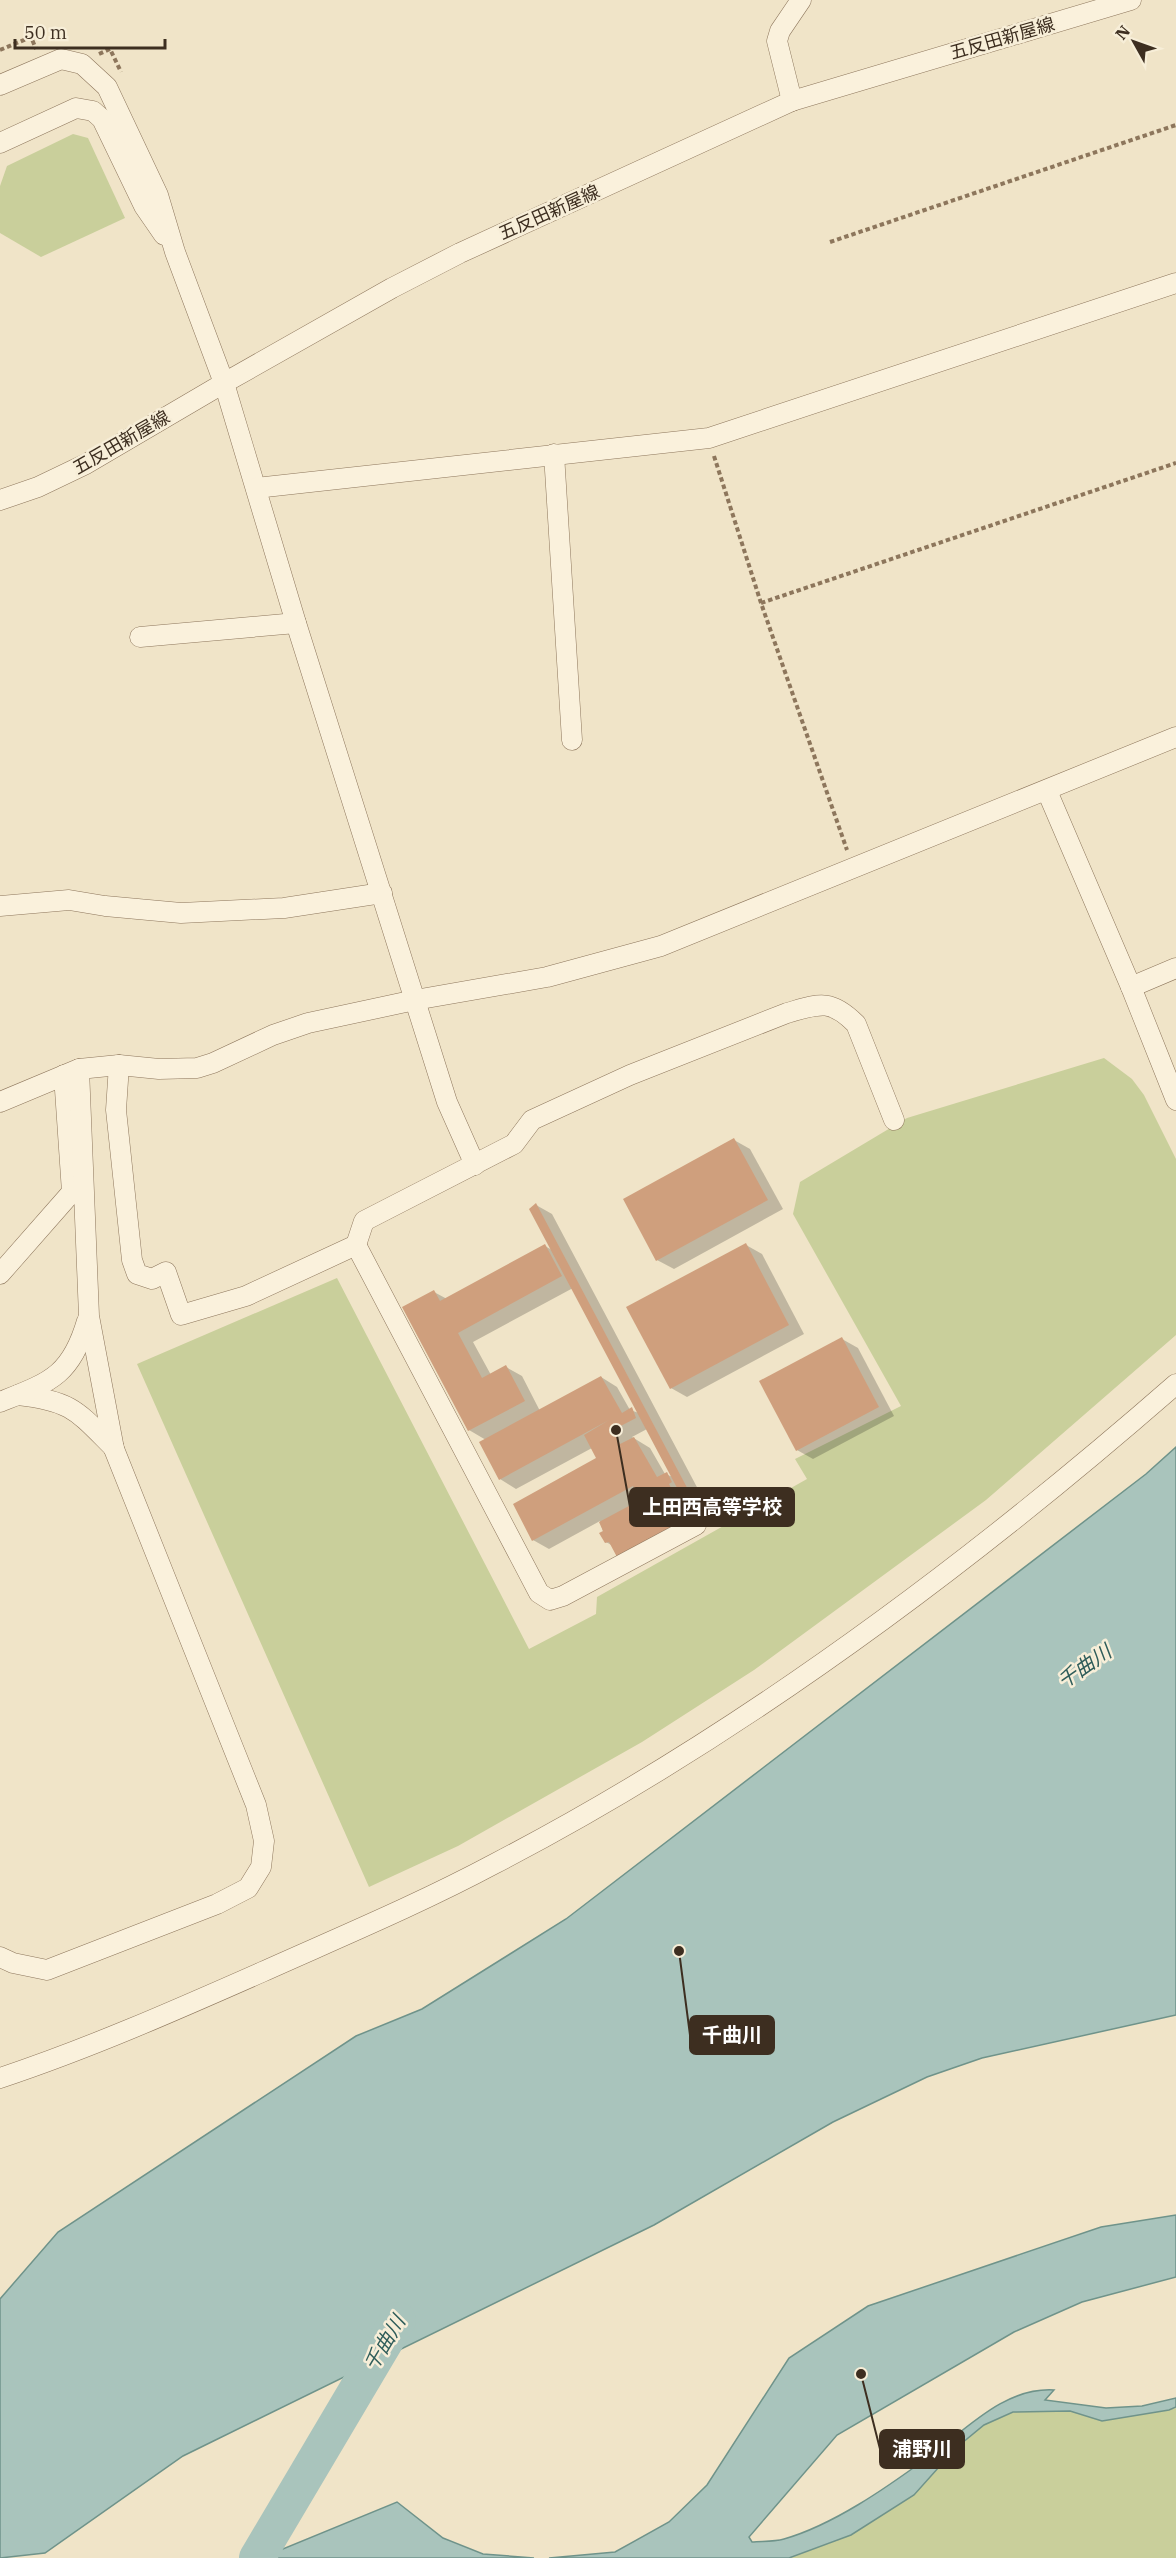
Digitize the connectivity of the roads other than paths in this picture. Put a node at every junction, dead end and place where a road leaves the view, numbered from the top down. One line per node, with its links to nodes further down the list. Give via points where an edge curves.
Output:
1 (801, 0): 4 (street, via 777,41)
2 (1131, 0): 4 (street, 五反田新屋線)
3 (0, 85): 6 (street, via 61,59 82,64 95,74 106,87 158,195)
4 (792, 101): 8 (street, 五反田新屋線, via 460,253)
5 (0, 143): 6 (street, via 76,108 93,111 102,119 144,206)
6 (176, 252): 8 (street)
7 (1176, 283): 9 (street, via 709,438)
8 (224, 383): 10 (street); 11 (street, 五反田新屋線, via 86,464 38,488)
9 (554, 454): 10 (street); 15 (street)
10 (256, 488): 12 (street)
11 (0, 500)
12 (296, 623): 13 (street); 17 (street)
13 (140, 637)
14 (1176, 737): 16 (street)
15 (573, 740)
16 (1047, 791): 20 (street); 21 (street, via 661,946 547,976)
17 (382, 892): 18 (street, via 284,908 181,914 69,900); 21 (street)
18 (0, 906)
19 (1176, 968): 20 (street)
20 (1131, 987): 24 (street)
21 (415, 1000): 22 (street, via 308,1023 196,1068); 27 (street, via 447,1102)
22 (120, 1065): 23 (street); 28 (street, via 116,1110 132,1260 137,1274 152,1279 166,1272 181,1315 246,1296)
23 (71, 1072): 25 (street); 29 (street, via 72,1192); 30 (street)
24 (1176, 1100)
25 (0, 1102)
26 (894, 1120): 27 (street, via 856,1024 828,1004 812,1006 630,1075 531,1120 514,1144)
27 (475, 1165): 28 (street, via 364,1221)
28 (356, 1245): 34 (street, via 539,1593 550,1600 563,1596)
29 (0, 1274)
30 (88, 1316): 32 (street, via 81,1343 69,1365 52,1379); 33 (street)
31 (1176, 1383): 36 (street, via 997,1534 807,1674 633,1786 495,1864 379,1920 64,2056)
32 (9, 1399): 33 (street, via 49,1399 64,1404 80,1414)
33 (114, 1449): 35 (street, via 256,1805 264,1841 261,1867 248,1888 217,1904 46,1970)
34 (696, 1525)
35 (0, 1957)
36 (0, 2078)

